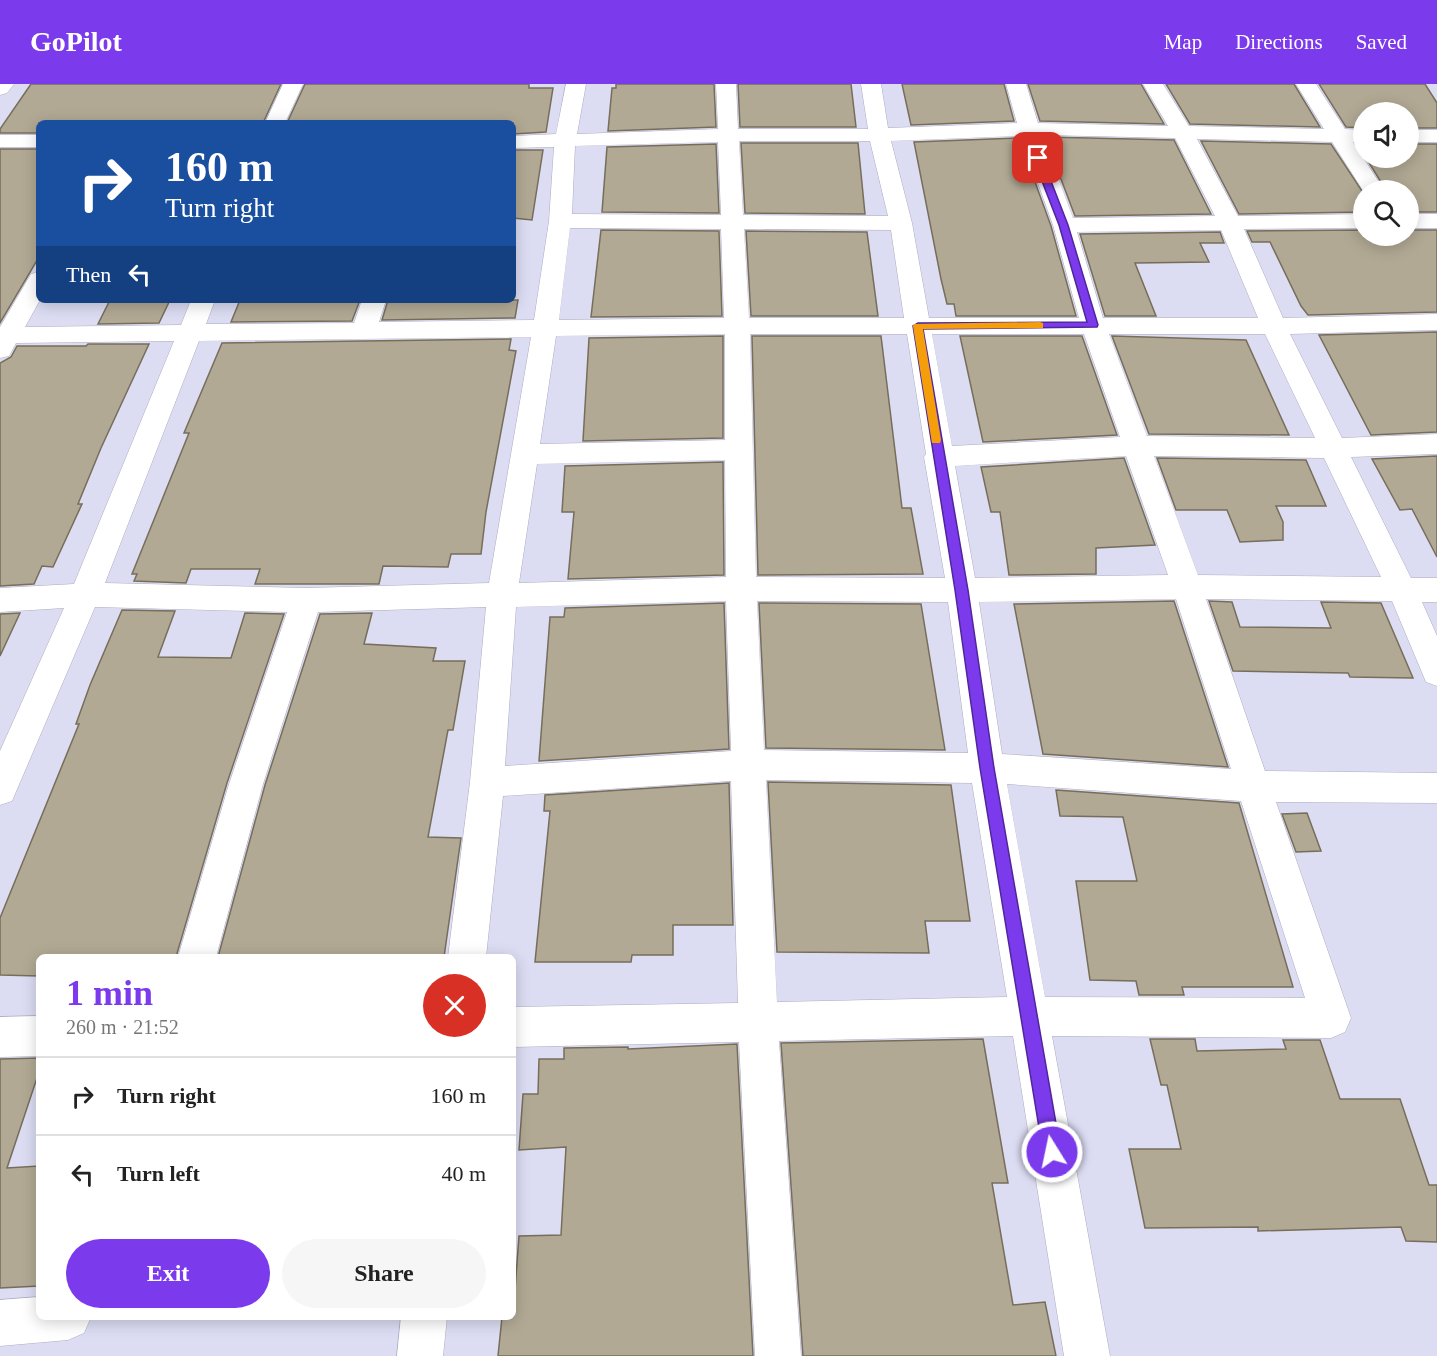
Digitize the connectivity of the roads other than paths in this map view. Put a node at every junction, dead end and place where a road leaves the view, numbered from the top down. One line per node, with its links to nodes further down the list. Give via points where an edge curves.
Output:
1 (4, 84): 9 (street)
2 (293, 84): 10 (street)
3 (576, 84): 21 (street)
4 (726, 84): 13 (street)
5 (870, 84): 14 (street)
6 (1016, 84): 11 (street)
7 (1153, 84): 12 (street)
8 (1306, 84): 15 (street)
9 (0, 89)
10 (276, 120)
11 (1031, 129): 12 (street); 14 (street); 31 (street)
12 (1183, 133): 15 (street); 29 (street)
13 (728, 135): 14 (street); 21 (street); 28 (street)
14 (879, 135): 30 (street)
15 (1341, 136): 16 (street); 23 (street)
16 (1353, 136)
17 (1419, 136): 18 (street)
18 (1437, 136)
19 (0, 141): 20 (street)
20 (36, 141)
21 (565, 141): 22 (street); 24 (street)
22 (516, 142)
23 (1367, 180)
24 (560, 221): 28 (street); 40 (street)
25 (1353, 221): 29 (street)
26 (1419, 221): 27 (street)
27 (1437, 221)
28 (731, 222): 30 (street); 37 (street)
29 (1230, 223): 31 (street); 39 (street)
30 (901, 224): 38 (street)
31 (1064, 225): 36 (street)
32 (36, 284): 43 (street)
33 (202, 303): 42 (street)
34 (373, 303): 41 (street)
35 (1437, 322): 39 (street)
36 (1093, 325): 38 (street); 39 (street); 45 (street)
37 (737, 326): 38 (street); 40 (street); 47 (street)
38 (918, 326): 49 (street)
39 (1274, 326): 46 (street)
40 (545, 329): 41 (street); 48 (street)
41 (364, 332): 42 (street)
42 (191, 333): 43 (street); 55 (street)
43 (3, 340)
44 (1437, 444): 46 (street)
45 (1138, 446): 46 (street); 49 (street); 50 (street)
46 (1334, 448): 53 (street)
47 (738, 450): 48 (street); 51 (street)
48 (525, 454): 56 (street)
49 (938, 457): 52 (street)
50 (1188, 587): 52 (street); 53 (street); 63 (street)
51 (741, 589): 52 (street); 56 (street); 60 (street)
52 (962, 590): 61 (street)
53 (1402, 590): 54 (street); 59 (street)
54 (1437, 590)
55 (85, 595): 57 (street); 58 (street); 65 (street)
56 (502, 596): 58 (street); 62 (street)
57 (0, 600)
58 (306, 600): 66 (street, via 246,784)
59 (1437, 673)
60 (749, 765): 61 (street); 62 (street); 69 (street)
61 (987, 768): 63 (street); 68 (street)
62 (487, 782): 67 (street)
63 (1253, 786): 64 (street); 68 (street, via 1331,1018)
64 (1437, 788)
65 (0, 790)
66 (198, 954)
67 (467, 954)
68 (1029, 1016): 69 (street); 78 (street)
69 (758, 1022): 70 (street); 77 (street)
70 (516, 1027)
71 (36, 1036): 72 (street)
72 (0, 1037)
73 (36, 1320): 75 (street)
74 (424, 1320): 76 (street)
75 (0, 1323)
76 (420, 1356)
77 (778, 1356)
78 (1087, 1356)

